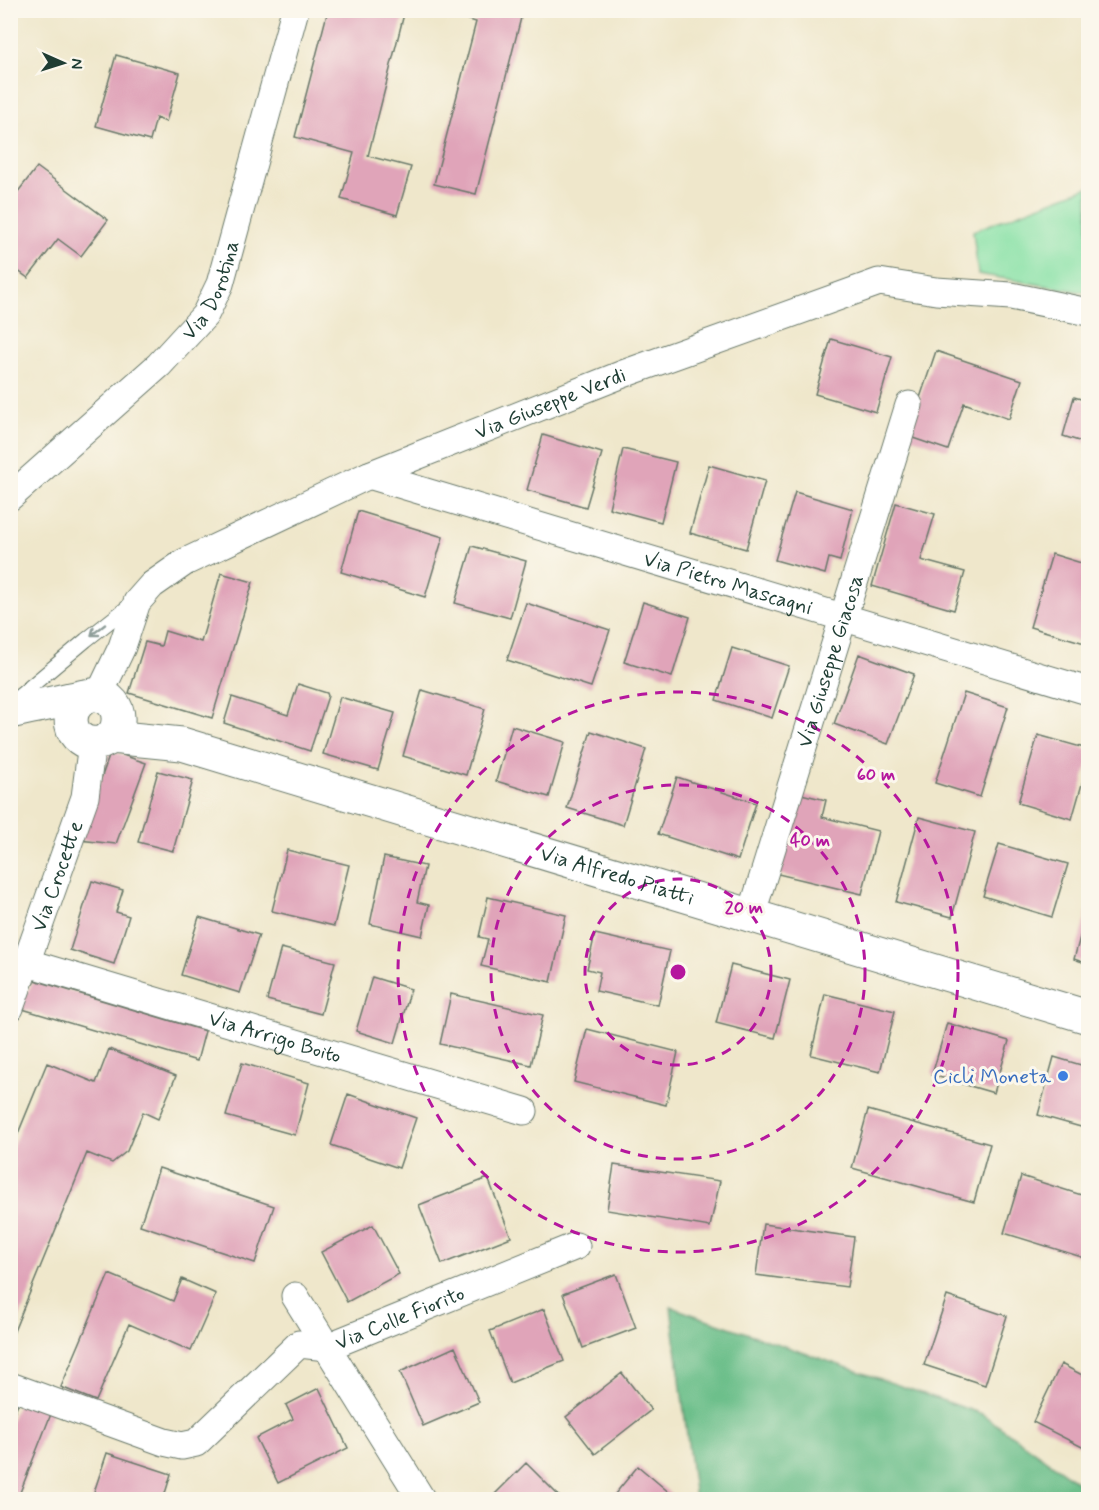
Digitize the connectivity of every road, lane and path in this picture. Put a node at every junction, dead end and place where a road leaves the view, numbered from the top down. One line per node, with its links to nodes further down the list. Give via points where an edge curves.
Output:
1 (296, 10): 5 (street, Via Dorotina, via 220,284 205,315 159,365)
2 (1089, 312): 4 (street, Via Giuseppe Verdi, via 1011,296 879,282 623,374)
3 (909, 405): 7 (street, Via Giuseppe Giacosa)
4 (369, 475): 6 (street, Via Giuseppe Verdi, via 185,562); 7 (street, Via Pietro Mascagni)
5 (10, 497)
6 (144, 595): 9 (lane, one-way to 9, via 86,640); 10 (street, Via Giuseppe Verdi, via 138,602)
7 (844, 618): 8 (street, Via Pietro Mascagni); 11 (street, Via Giuseppe Giacosa)
8 (1089, 691)
9 (11, 709): 10 (street, Via Alfredo Piatti)
10 (98, 719): 11 (street, Via Alfredo Piatti); 12 (street, Via Crocette, via 85,797)
11 (752, 916): 14 (street, Via Alfredo Piatti)
12 (28, 963): 13 (street, Via Crocette); 15 (street, Via Arrigo Boito)
13 (10, 1008)
14 (1089, 1017)
15 (524, 1111)
16 (576, 1246): 18 (street, Via Colle Fiorito)
17 (295, 1296): 18 (street)
18 (327, 1347): 19 (street, Via Colle Fiorito, via 299,1344 196,1443 182,1446); 20 (street)
19 (10, 1386)
20 (423, 1500)

